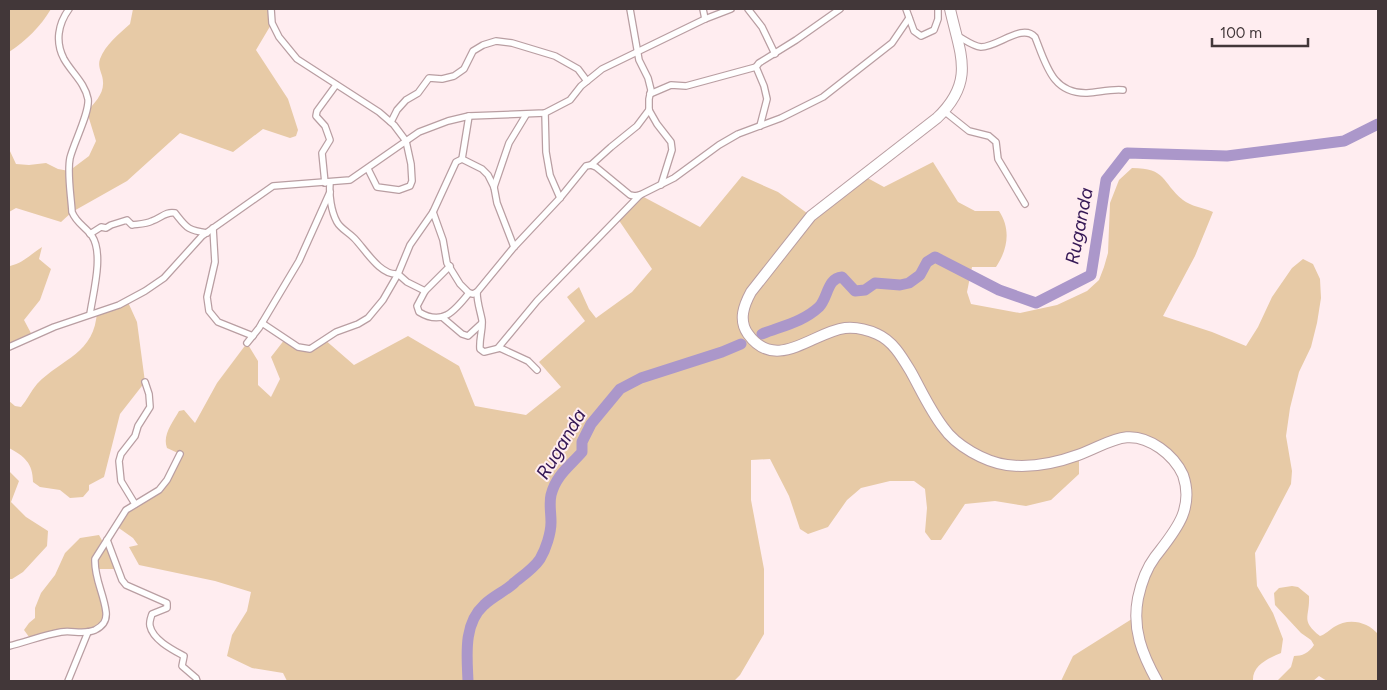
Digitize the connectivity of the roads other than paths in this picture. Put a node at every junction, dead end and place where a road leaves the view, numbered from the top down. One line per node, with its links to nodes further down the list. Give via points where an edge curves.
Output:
1 (70, 9): 42 (street, via 60,25 60,48 82,84 88,101 70,160 72,212)
2 (271, 9): 18 (street, via 272,22 297,59)
3 (630, 9): 14 (street)
4 (703, 9): 12 (street)
5 (731, 9): 12 (street)
6 (748, 9): 15 (street)
7 (840, 9): 15 (street)
8 (906, 9): 11 (street)
9 (938, 9): 11 (street, via 937,26 921,36 914,31)
10 (950, 9): 13 (highway)
11 (909, 18): 27 (street, via 892,43 823,97)
12 (705, 19): 14 (street)
13 (956, 35): 19 (street, via 980,47 997,44 1015,34 1028,33 1035,37 1045,63 1059,84 1085,93); 22 (highway, via 962,66 961,82)
14 (637, 51): 17 (street, via 602,69); 20 (street, via 648,78)
15 (775, 54): 16 (street)
16 (756, 67): 20 (street, via 686,86 671,85); 27 (street, via 766,99)
17 (587, 81): 24 (street, via 570,100); 26 (street, via 578,69 555,56 496,41 472,51 464,68 454,76 429,78 418,93 397,110)
18 (336, 85): 26 (street); 32 (street, via 316,116 330,135 322,153)
19 (1123, 90)
20 (650, 94): 21 (street)
21 (649, 110): 30 (street, via 637,126); 33 (street, via 671,142 672,150)
22 (944, 111): 38 (street, via 969,131 989,136 996,142 998,158); 66 (highway, via 811,216 744,304 742,320 746,331 756,344 775,350 802,346 835,330 848,328 878,334 902,356 944,428 975,453 992,461 1026,466 1052,463 1130,436 1167,453 1181,470 1187,498 1174,534 1145,575 1136,617 1142,652)
23 (526, 114): 24 (street); 25 (street); 34 (street, via 509,143)
24 (545, 114): 37 (street, via 550,175)
25 (469, 116): 28 (street, via 430,127); 29 (street)
26 (391, 122): 28 (street)
27 (760, 126): 33 (street, via 719,145)
28 (406, 141): 31 (street); 31 (street, via 411,164 410,186 400,190 377,187)
29 (462, 159): 34 (street, via 482,169); 39 (street, via 456,162)
30 (591, 165): 36 (street, via 630,195); 37 (street, via 586,166)
31 (368, 169): 32 (street, via 350,180)
32 (328, 183): 35 (street); 40 (street, via 273,186)
33 (660, 185): 36 (street)
34 (494, 187): 43 (street)
35 (330, 192): 45 (street, via 338,223 369,257 388,273); 51 (street, via 299,260)
36 (640, 195): 56 (street, via 537,302)
37 (560, 198): 43 (street)
38 (1025, 204)
39 (433, 212): 44 (street); 45 (street, via 410,244)
40 (213, 228): 41 (street); 53 (street, via 215,262 208,311 218,322)
41 (207, 233): 42 (street, via 186,227 175,212 169,212 143,224 132,225 127,220 101,227); 49 (street, via 164,278 119,304)
42 (90, 234): 49 (street, via 96,246 97,261)
43 (514, 247): 47 (street)
44 (450, 266): 46 (street); 48 (street)
45 (398, 274): 46 (street); 51 (street, via 368,318 336,332 310,349 298,347)
46 (425, 291): 50 (street, via 417,306 419,312 429,318)
47 (477, 292): 48 (street); 52 (street)
48 (469, 293): 50 (street)
49 (90, 314): 55 (street)
50 (442, 317): 52 (street, via 468,336)
51 (262, 323): 53 (street)
52 (482, 323): 56 (street, via 480,349 484,352)
53 (253, 336): 54 (street)
54 (248, 343)
55 (9, 348)
56 (498, 348): 57 (street, via 528,361)
57 (537, 370)
58 (145, 382): 60 (street, via 150,408 119,461 121,481)
59 (180, 454): 60 (street, via 159,490)
60 (135, 504): 61 (street, via 126,510)
61 (107, 540): 62 (street, via 95,560 94,569 106,621 101,627); 65 (street, via 126,585 167,603 167,608 152,614 150,625 154,635 184,656 182,666)
62 (88, 632): 63 (street, via 58,632); 64 (street)
63 (9, 646)
64 (68, 681)
65 (196, 681)
66 (1157, 681)

